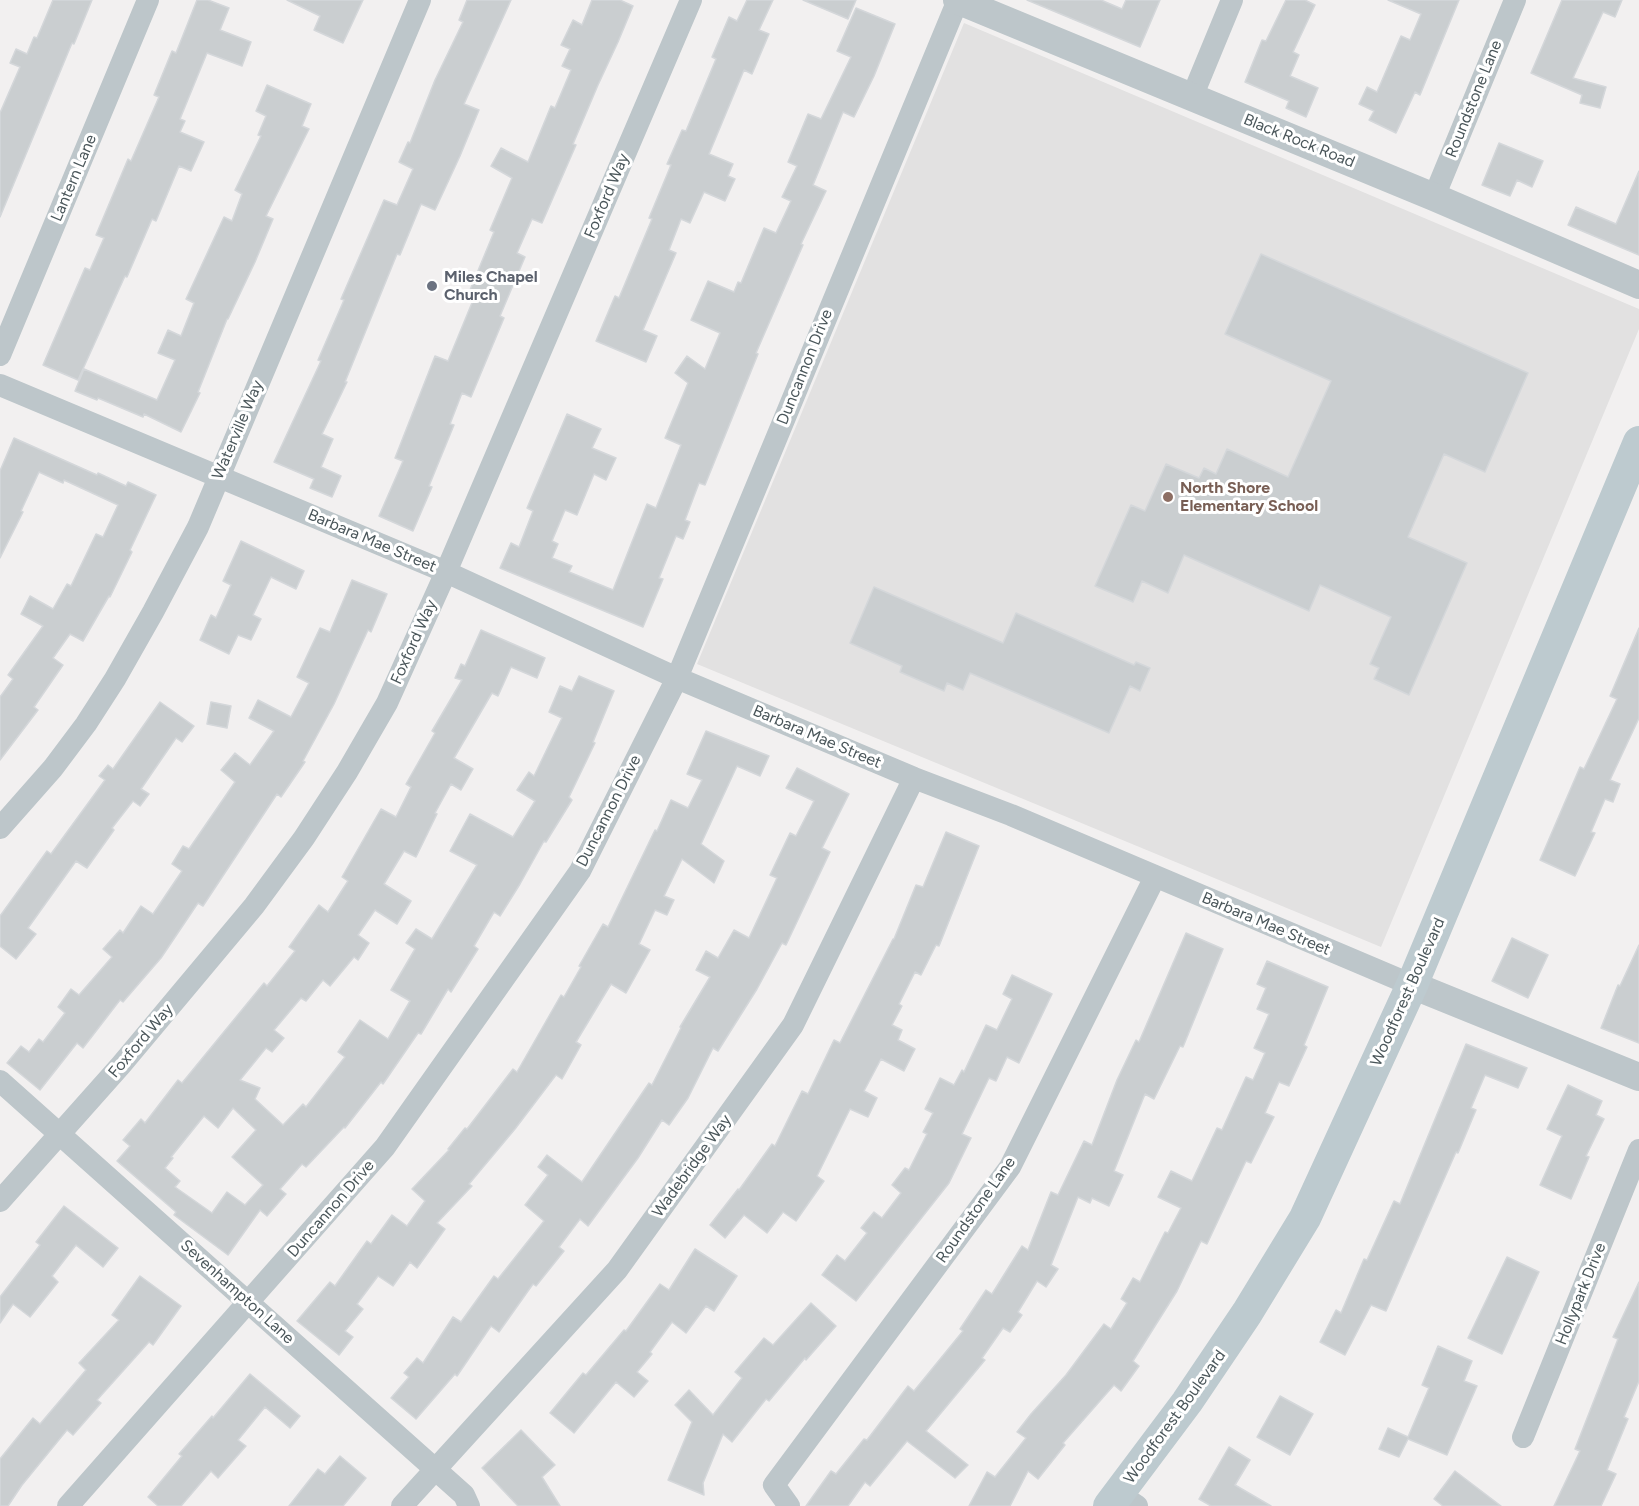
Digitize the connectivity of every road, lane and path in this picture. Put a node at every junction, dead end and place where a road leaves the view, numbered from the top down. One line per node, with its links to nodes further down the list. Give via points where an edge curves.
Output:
1 (148, 0): 10 (street, Lantern Lane)
2 (420, 0): 13 (street, Waterville Way)
3 (691, 0): 14 (street, Foxford Way)
4 (958, 0): 7 (street, Black Rock Road); 15 (street, Duncannon Drive)
5 (1232, 0): 7 (street)
6 (1515, 0): 8 (street, Roundstone Lane)
7 (1192, 97): 8 (street, Black Rock Road)
8 (1434, 197): 9 (street, Black Rock Road)
9 (1639, 285)
10 (0, 355)
11 (0, 385): 13 (street, Barbara Mae Street)
12 (1639, 442): 19 (main road, Woodforest Boulevard)
13 (219, 477): 14 (street, Barbara Mae Street); 17 (street, Waterville Way, via 198,527 115,678 53,768)
14 (446, 572): 15 (street, Barbara Mae Street); 22 (street, Foxford Way, via 387,703 304,838 254,906)
15 (677, 678): 16 (street, Barbara Mae Street); 25 (street, Duncannon Drive, via 580,871 385,1148)
16 (914, 778): 18 (street, Barbara Mae Street, via 1011,815); 27 (street, Wadebridge Way, via 794,1025 617,1270)
17 (0, 828)
18 (1155, 878): 19 (street, Barbara Mae Street); 32 (street, Roundstone Lane, via 1010,1167 774,1485)
19 (1412, 985): 20 (street, Barbara Mae Street); 28 (main road, Woodforest Boulevard, via 1305,1218 1241,1323)
20 (1639, 1077)
21 (0, 1081): 22 (street, Sevenhampton Lane)
22 (59, 1134): 24 (street, Foxford Way); 25 (street, Sevenhampton Lane)
23 (1639, 1150): 26 (street, Hollypark Drive)
24 (0, 1201)
25 (249, 1303): 27 (street, Sevenhampton Lane); 29 (street, Duncannon Drive)
26 (1523, 1437)
27 (434, 1469): 30 (street, Wadebridge Way); 31 (street, Sevenhampton Lane, via 464,1496)
28 (1122, 1502)
29 (68, 1506)
30 (402, 1506)
31 (469, 1506)
32 (789, 1506)

